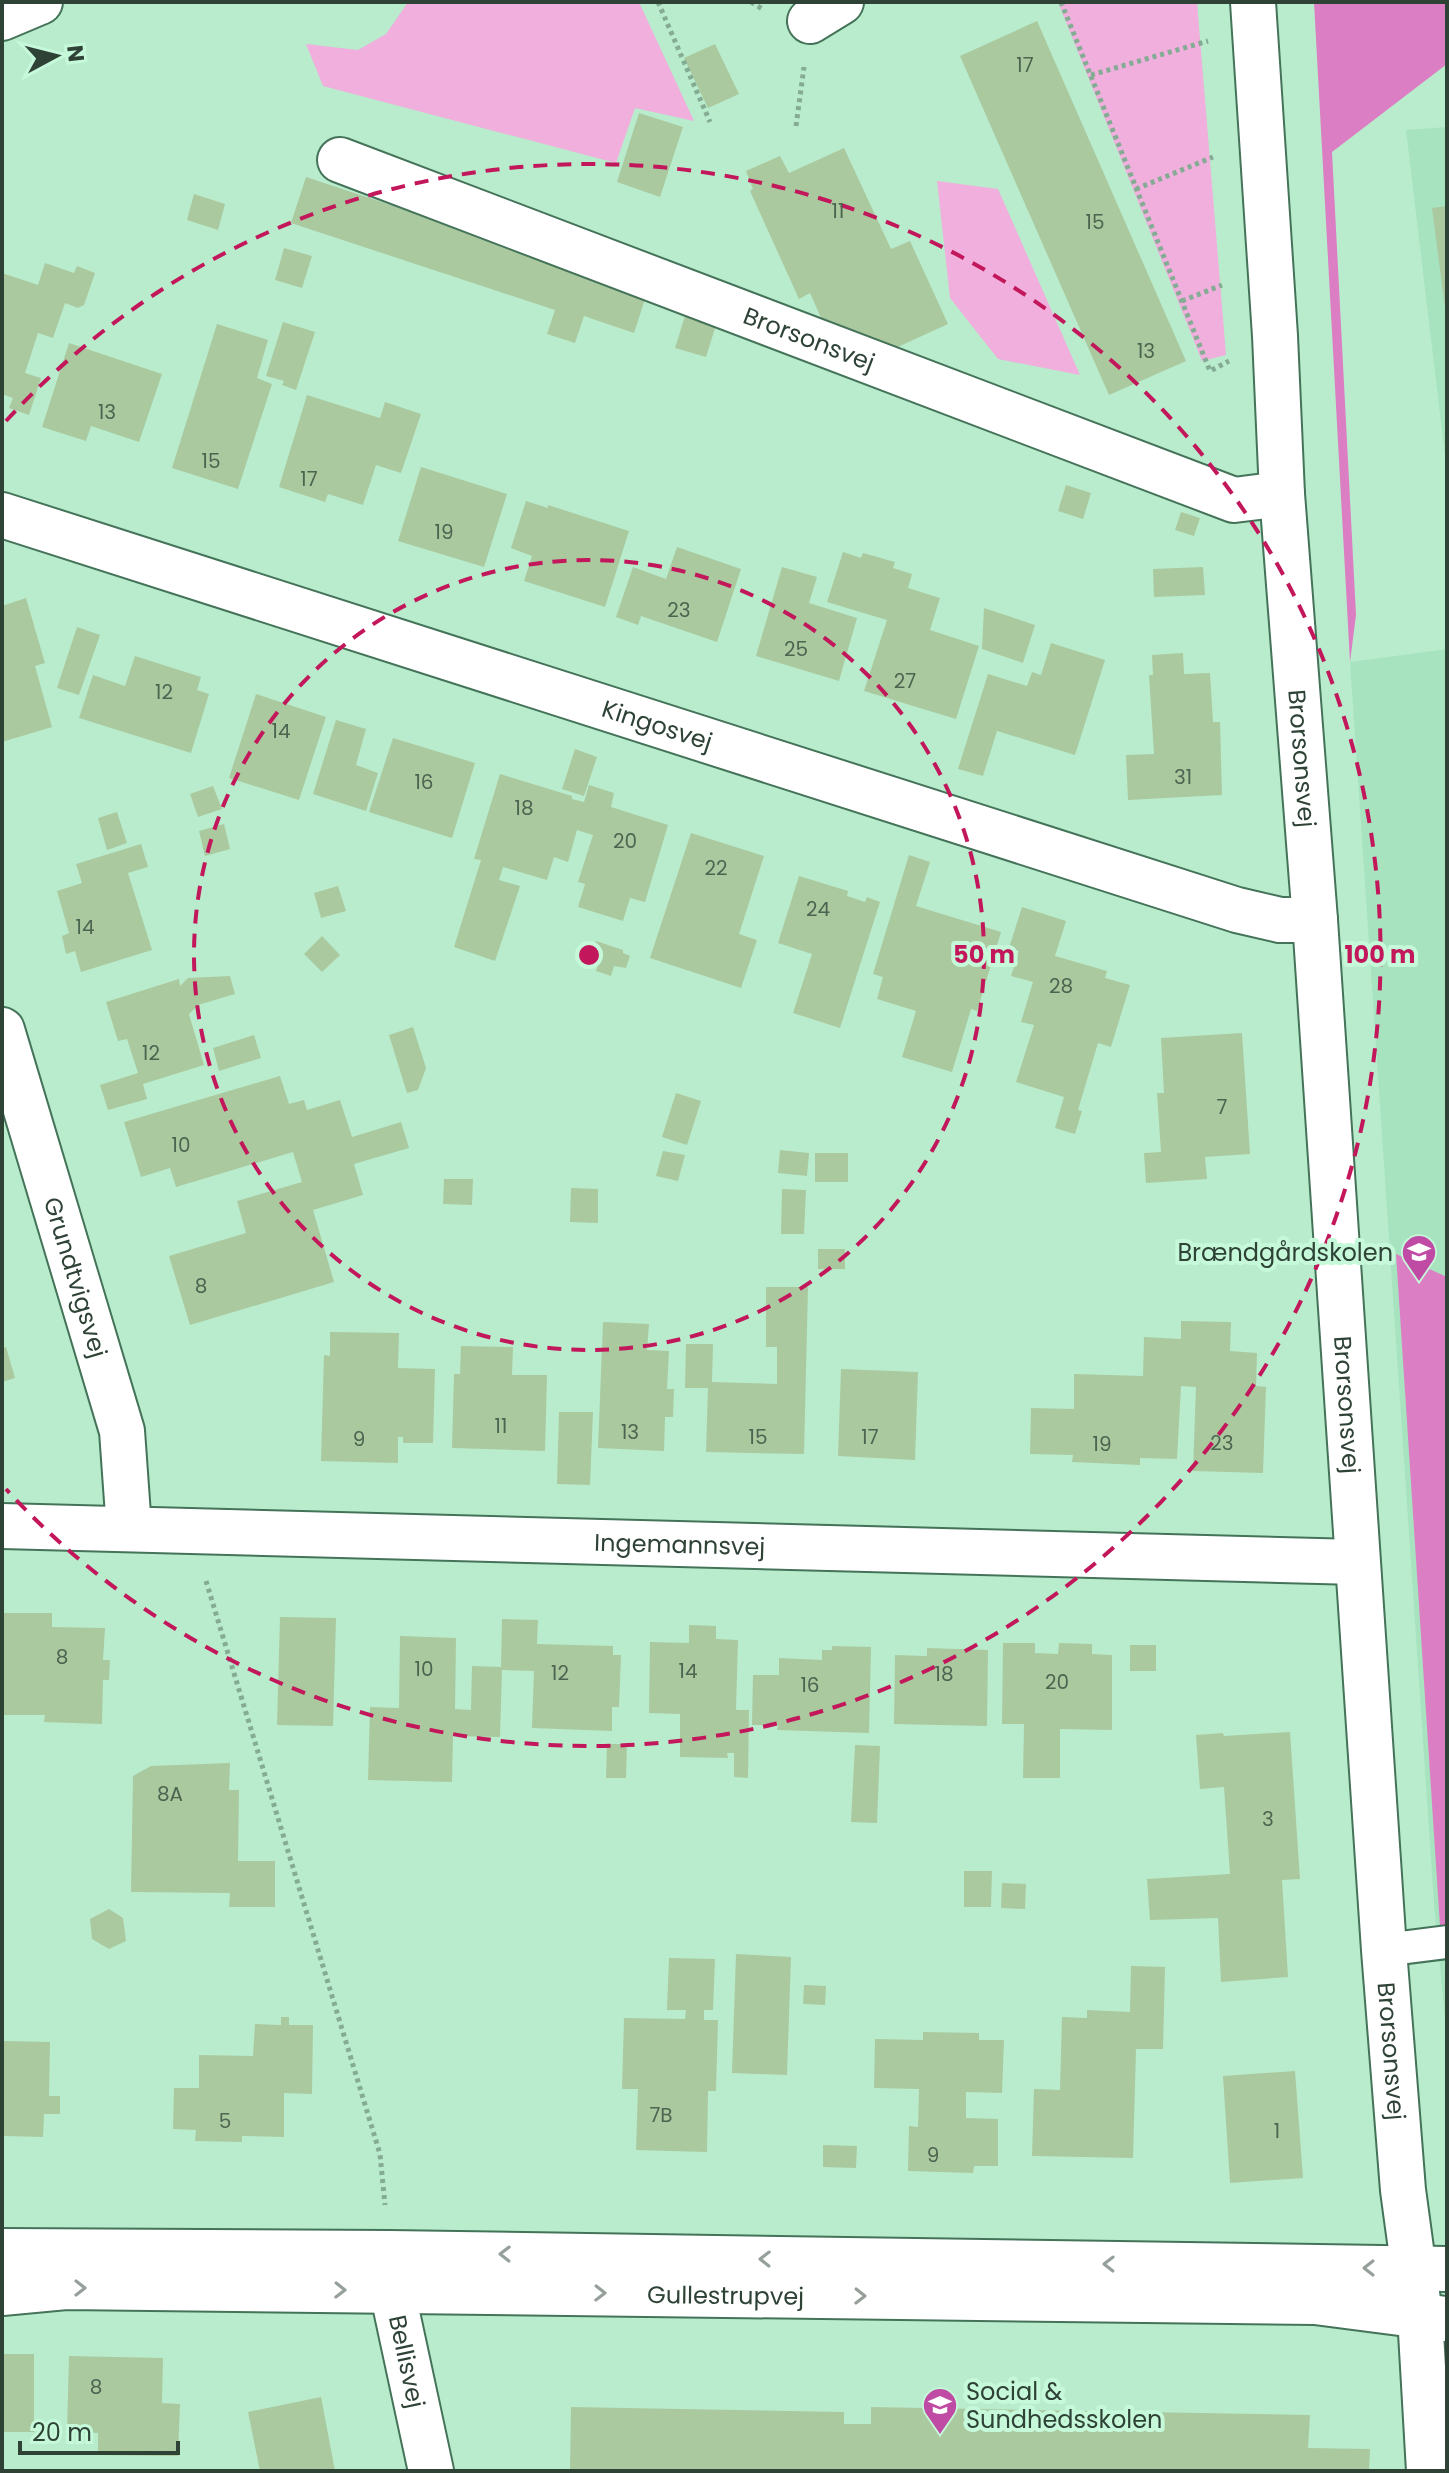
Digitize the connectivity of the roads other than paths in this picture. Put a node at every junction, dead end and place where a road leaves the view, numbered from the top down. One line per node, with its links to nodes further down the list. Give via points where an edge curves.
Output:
1 (40, 2): 3 (street)
2 (1254, 15): 5 (street, Brorsonsvej)
3 (2, 18)
4 (340, 160): 5 (street, Brorsonsvej, via 1234,500)
5 (1282, 494): 7 (street, Brorsonsvej)
6 (2, 515): 7 (street, Kingosvej, via 1237,910 1280,920)
7 (1315, 920): 11 (street, Brorsonsvej)
8 (2, 1030): 10 (street, Grundtvigsvej, via 122,1431)
9 (2, 1526): 10 (street, Ingemannsvej)
10 (129, 1529): 11 (street, Ingemannsvej)
11 (1357, 1562): 13 (street, Brorsonsvej)
12 (1447, 1942): 13 (lane)
13 (1384, 1950): 15 (street, Brorsonsvej, via 1403,2190)
14 (2, 2251): 16 (street, Gullestrupvej)
15 (1431, 2268): 16 (street, Gullestrupvej, one-way to 16); 18 (street, Brorsonsvej)
16 (391, 2272): 17 (street, Gullestrupvej, one-way to 16); 18 (street, Gullestrupvej, one-way to 18, via 1315,2302); 19 (street, Bellisvej)
17 (2, 2293)
18 (1433, 2317): 20 (street, Brorsonsvej)
19 (431, 2471)
20 (1429, 2471)

